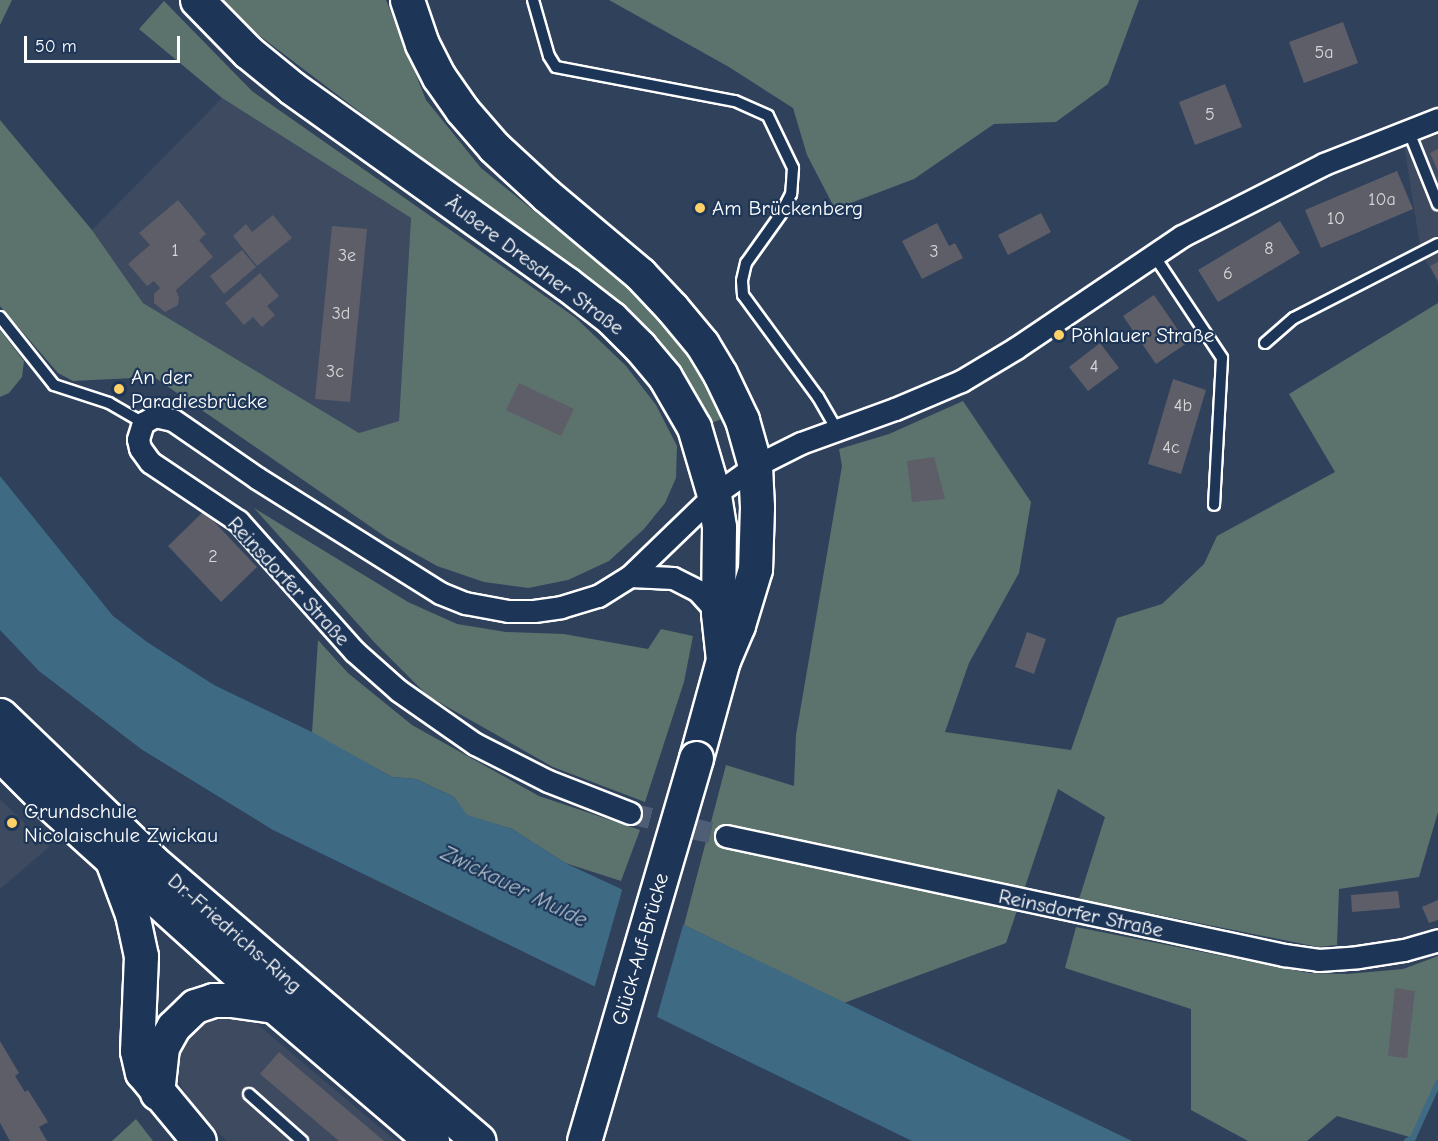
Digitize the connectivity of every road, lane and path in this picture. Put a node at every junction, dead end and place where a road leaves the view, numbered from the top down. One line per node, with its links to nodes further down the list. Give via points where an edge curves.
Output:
1 (197, 0): 15 (main road, Äußere Dresdner Straße, via 240,45 292,88 611,318 640,346 680,402 698,438)
2 (407, 0): 14 (main road, Äußere Dresdner Straße, via 422,44 462,110 494,147 546,195 640,274 702,344 742,420)
3 (532, 0): 13 (lane, via 556,68 735,101 768,116 793,168 791,194 746,263 743,295 818,397)
4 (1438, 119): 5 (street)
5 (1409, 132): 6 (lane); 9 (street, via 1324,164 1249,200)
6 (1435, 188): 7 (lane)
7 (1438, 204)
8 (1438, 244): 11 (lane, via 1294,318)
9 (1153, 254): 13 (street, via 961,381); 16 (lane, via 1222,358)
10 (0, 317): 12 (lane, via 54,385 109,403)
11 (1265, 344)
12 (143, 423): 17 (street, via 155,416 173,420 417,580 465,603 508,611 561,607 597,596); 23 (street, Reinsdorfer Straße, via 138,439 150,462 238,521 354,651 398,690 475,744 548,781)
13 (838, 431): 14 (street, via 801,443)
14 (755, 466): 15 (street); 19 (main road, Äußere Dresdner Straße, via 755,568 742,616)
15 (714, 495): 17 (street); 18 (main road, Äußere Dresdner Straße, via 720,547)
16 (1214, 505)
17 (630, 576): 18 (street, via 672,578 698,591)
18 (718, 613): 19 (main road, Äußere Dresdner Straße)
19 (723, 660): 22 (main road, Äußere Dresdner Straße)
20 (0, 715): 33 (main road, Dr.-Friedrichs-Ring, via 152,861)
21 (0, 754): 25 (main road, Dr.-Friedrichs-Ring)
22 (696, 758): 34 (main road, Glück-Auf-Brücke, bridge)
23 (630, 813)
24 (726, 836): 26 (street, Reinsdorfer Straße, via 1284,955 1319,960 1358,957)
25 (111, 858): 27 (main road, Dr.-Friedrichs-Ring); 28 (main road, via 132,914 141,956 138,1051 142,1071)
26 (1438, 940)
27 (274, 1006): 28 (main road, via 213,1000 195,1006 173,1027 162,1047); 32 (main road, Dr.-Friedrichs-Ring)
28 (157, 1093): 30 (main road)
29 (249, 1094): 31 (lane)
30 (199, 1141)
31 (302, 1141)
32 (432, 1141)
33 (479, 1141)
34 (584, 1141)

